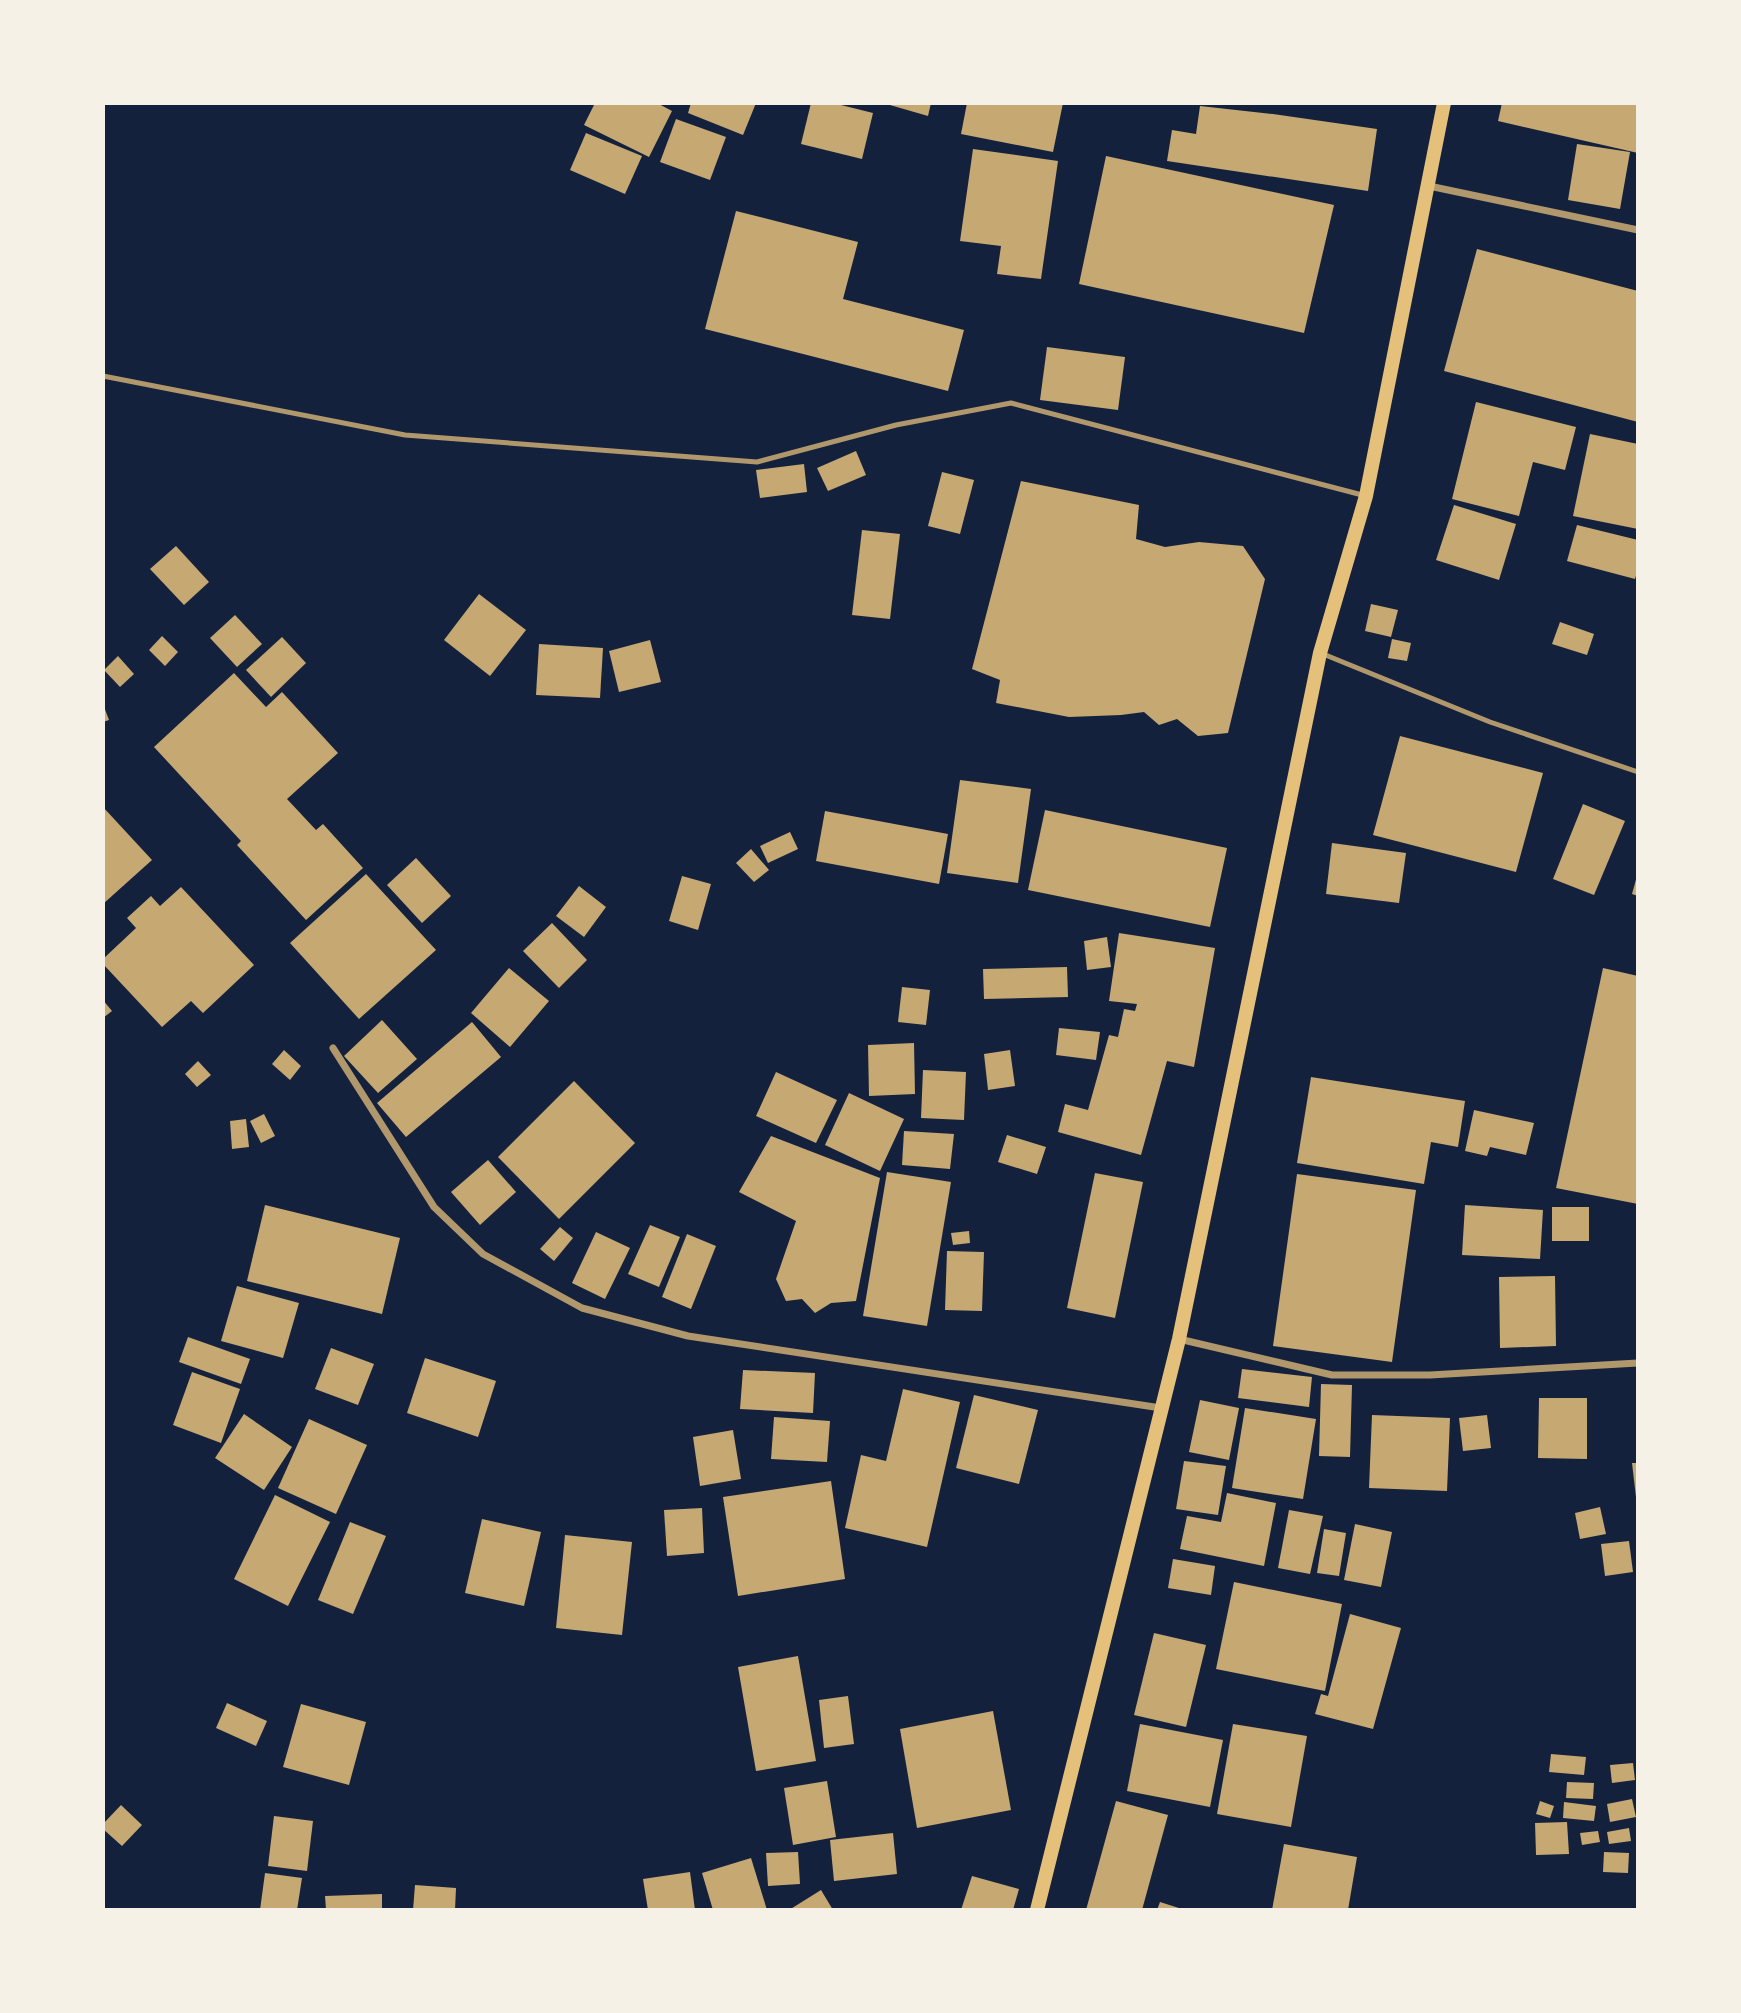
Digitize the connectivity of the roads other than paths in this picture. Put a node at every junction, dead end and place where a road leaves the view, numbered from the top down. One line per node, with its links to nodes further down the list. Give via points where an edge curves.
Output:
1 (1444, 103): 2 (main road)
2 (1429, 186): 3 (street); 5 (main road)
3 (1638, 230)
4 (103, 376): 5 (lane, via 405,435 757,462 896,425 1011,403)
5 (1366, 496): 6 (main road)
6 (1320, 653): 7 (lane, via 1489,722); 9 (main road)
7 (1638, 772)
8 (332, 1048): 11 (street, via 435,1208 483,1254 582,1308 688,1336)
9 (1179, 1339): 10 (street, via 1332,1375 1430,1375); 11 (main road)
10 (1638, 1363)
11 (1161, 1408): 12 (main road)
12 (1037, 1910)

